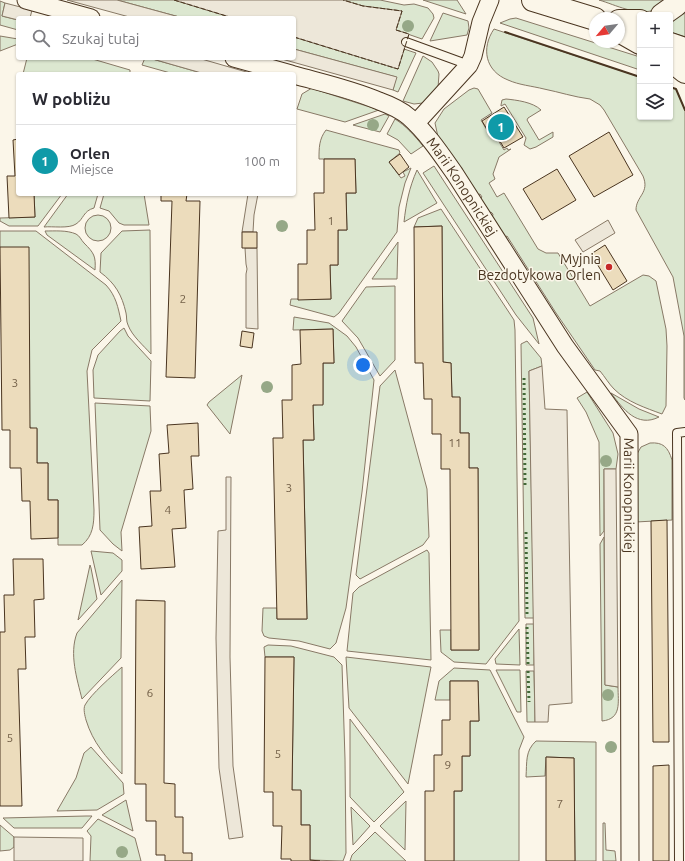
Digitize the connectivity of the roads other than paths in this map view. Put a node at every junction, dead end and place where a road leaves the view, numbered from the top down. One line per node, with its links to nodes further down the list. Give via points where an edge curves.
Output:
1 (26, 0): 6 (street)
2 (490, 0): 19 (street, Marii Konopnickiej)
3 (533, 0): 7 (main road)
4 (681, 0): 5 (main road)
5 (666, 12)
6 (84, 16)
7 (589, 17)
8 (625, 21): 9 (main road)
9 (637, 21)
10 (625, 29): 11 (main road)
11 (637, 33)
12 (625, 34): 13 (main road)
13 (637, 41)
14 (406, 42): 19 (lane)
15 (673, 45): 16 (main road)
16 (685, 49)
17 (241, 60): 20 (street)
18 (673, 62): 21 (main road)
19 (468, 65): 23 (street, Marii Konopnickiej)
20 (284, 72)
21 (685, 72)
22 (296, 76): 23 (street, Marii Konopnickiej, via 370,97 394,107)
23 (416, 123): 25 (street, Marii Konopnickiej, via 455,174 565,346 629,434)
24 (685, 432): 26 (lane, via 677,433)
25 (630, 861)
26 (679, 861)

